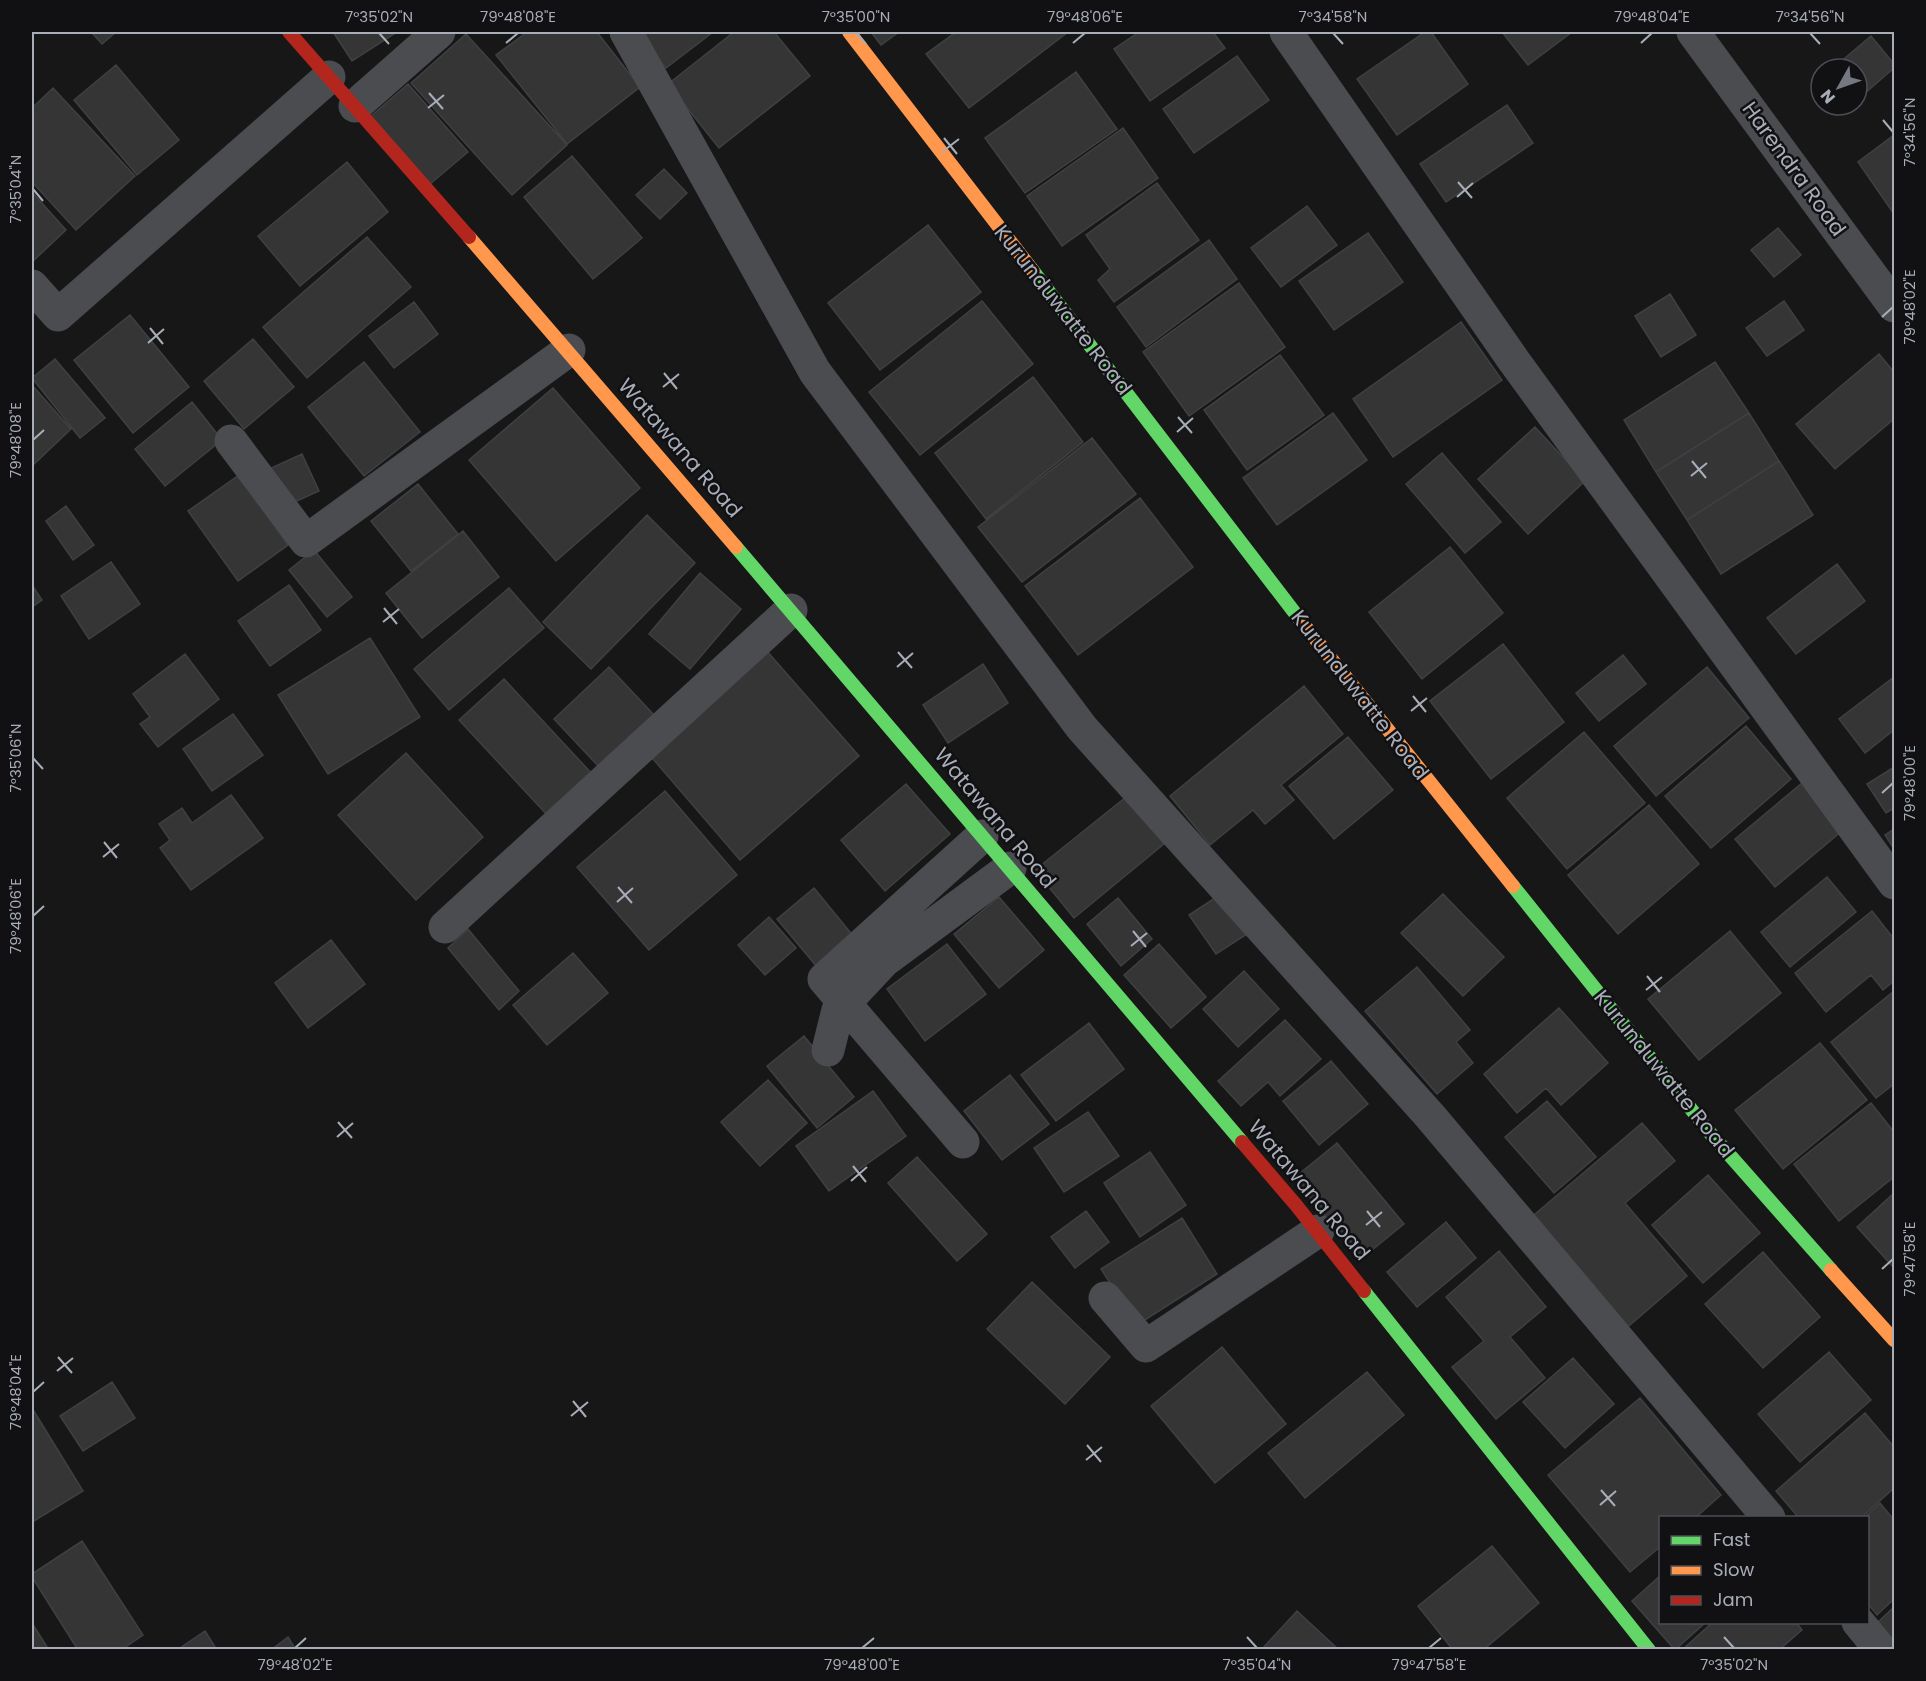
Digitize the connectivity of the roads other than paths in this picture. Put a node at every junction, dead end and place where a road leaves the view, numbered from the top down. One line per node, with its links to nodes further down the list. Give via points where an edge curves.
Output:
1 (289, 32): 7 (street, Watawana Road)
2 (439, 32): 8 (street)
3 (626, 32): 24 (street, via 815,372 1082,728 1430,1116)
4 (849, 32): 23 (street, Kurunduwatte Road, via 1343,675 1711,1134)
5 (1286, 32): 16 (street, via 1514,361)
6 (1693, 32): 10 (street, Harendra Road)
7 (329, 77): 8 (street, Watawana Road); 9 (street, via 58,315)
8 (355, 106): 11 (street, Watawana Road)
9 (32, 286)
10 (1894, 306)
11 (569, 350): 12 (street, via 306,541); 13 (street, Watawana Road)
12 (231, 441)
13 (791, 610): 14 (street, Watawana Road); 17 (street)
14 (982, 836): 15 (street, Watawana Road); 18 (street, via 824,979)
15 (1010, 868): 18 (street, via 884,961); 21 (street, Watawana Road)
16 (1894, 883)
17 (445, 927)
18 (844, 1003): 19 (street, via 838,1010); 20 (street)
19 (828, 1050)
20 (963, 1142)
21 (1318, 1231): 22 (street, via 1146,1346); 26 (street, Watawana Road)
22 (1105, 1298)
23 (1894, 1340)
24 (1767, 1516)
25 (1859, 1624): 27 (street)
26 (1649, 1650)
27 (1881, 1650)

